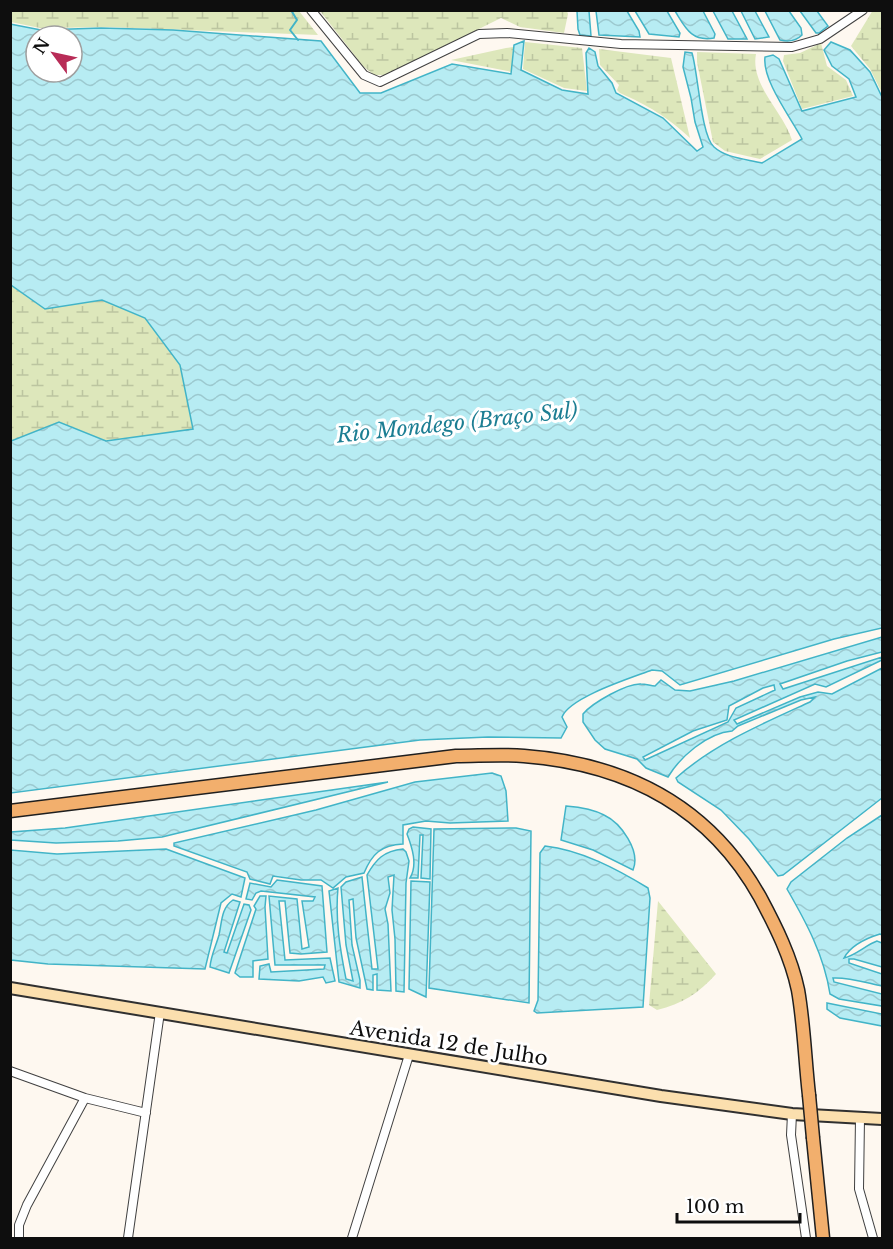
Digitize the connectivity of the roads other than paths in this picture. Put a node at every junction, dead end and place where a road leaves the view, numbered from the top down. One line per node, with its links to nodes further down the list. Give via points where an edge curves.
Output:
1 (311, 10): 2 (street, via 364,75 380,82 479,34 621,44 792,46 820,39)
2 (863, 10)
3 (10, 811): 17 (main road, bridge, via 456,756 524,756 576,764 620,775 666,796 705,827 745,870 780,933 798,989)
4 (10, 988): 5 (main road, Avenida 12 de Julho)
5 (160, 1012): 6 (main road, Avenida 12 de Julho); 9 (street)
6 (409, 1055): 10 (main road, Avenida 12 de Julho); 15 (street)
7 (10, 1071): 8 (street)
8 (86, 1098): 9 (street); 13 (street, via 27,1205 19,1225)
9 (146, 1113): 14 (street)
10 (792, 1114): 11 (main road, Avenida 12 de Julho); 16 (street, via 791,1135)
11 (860, 1118): 12 (main road, Avenida 12 de Julho); 18 (street, via 859,1189)
12 (882, 1119)
13 (19, 1239)
14 (128, 1239)
15 (352, 1239)
16 (806, 1239)
17 (823, 1239)
18 (873, 1239)

